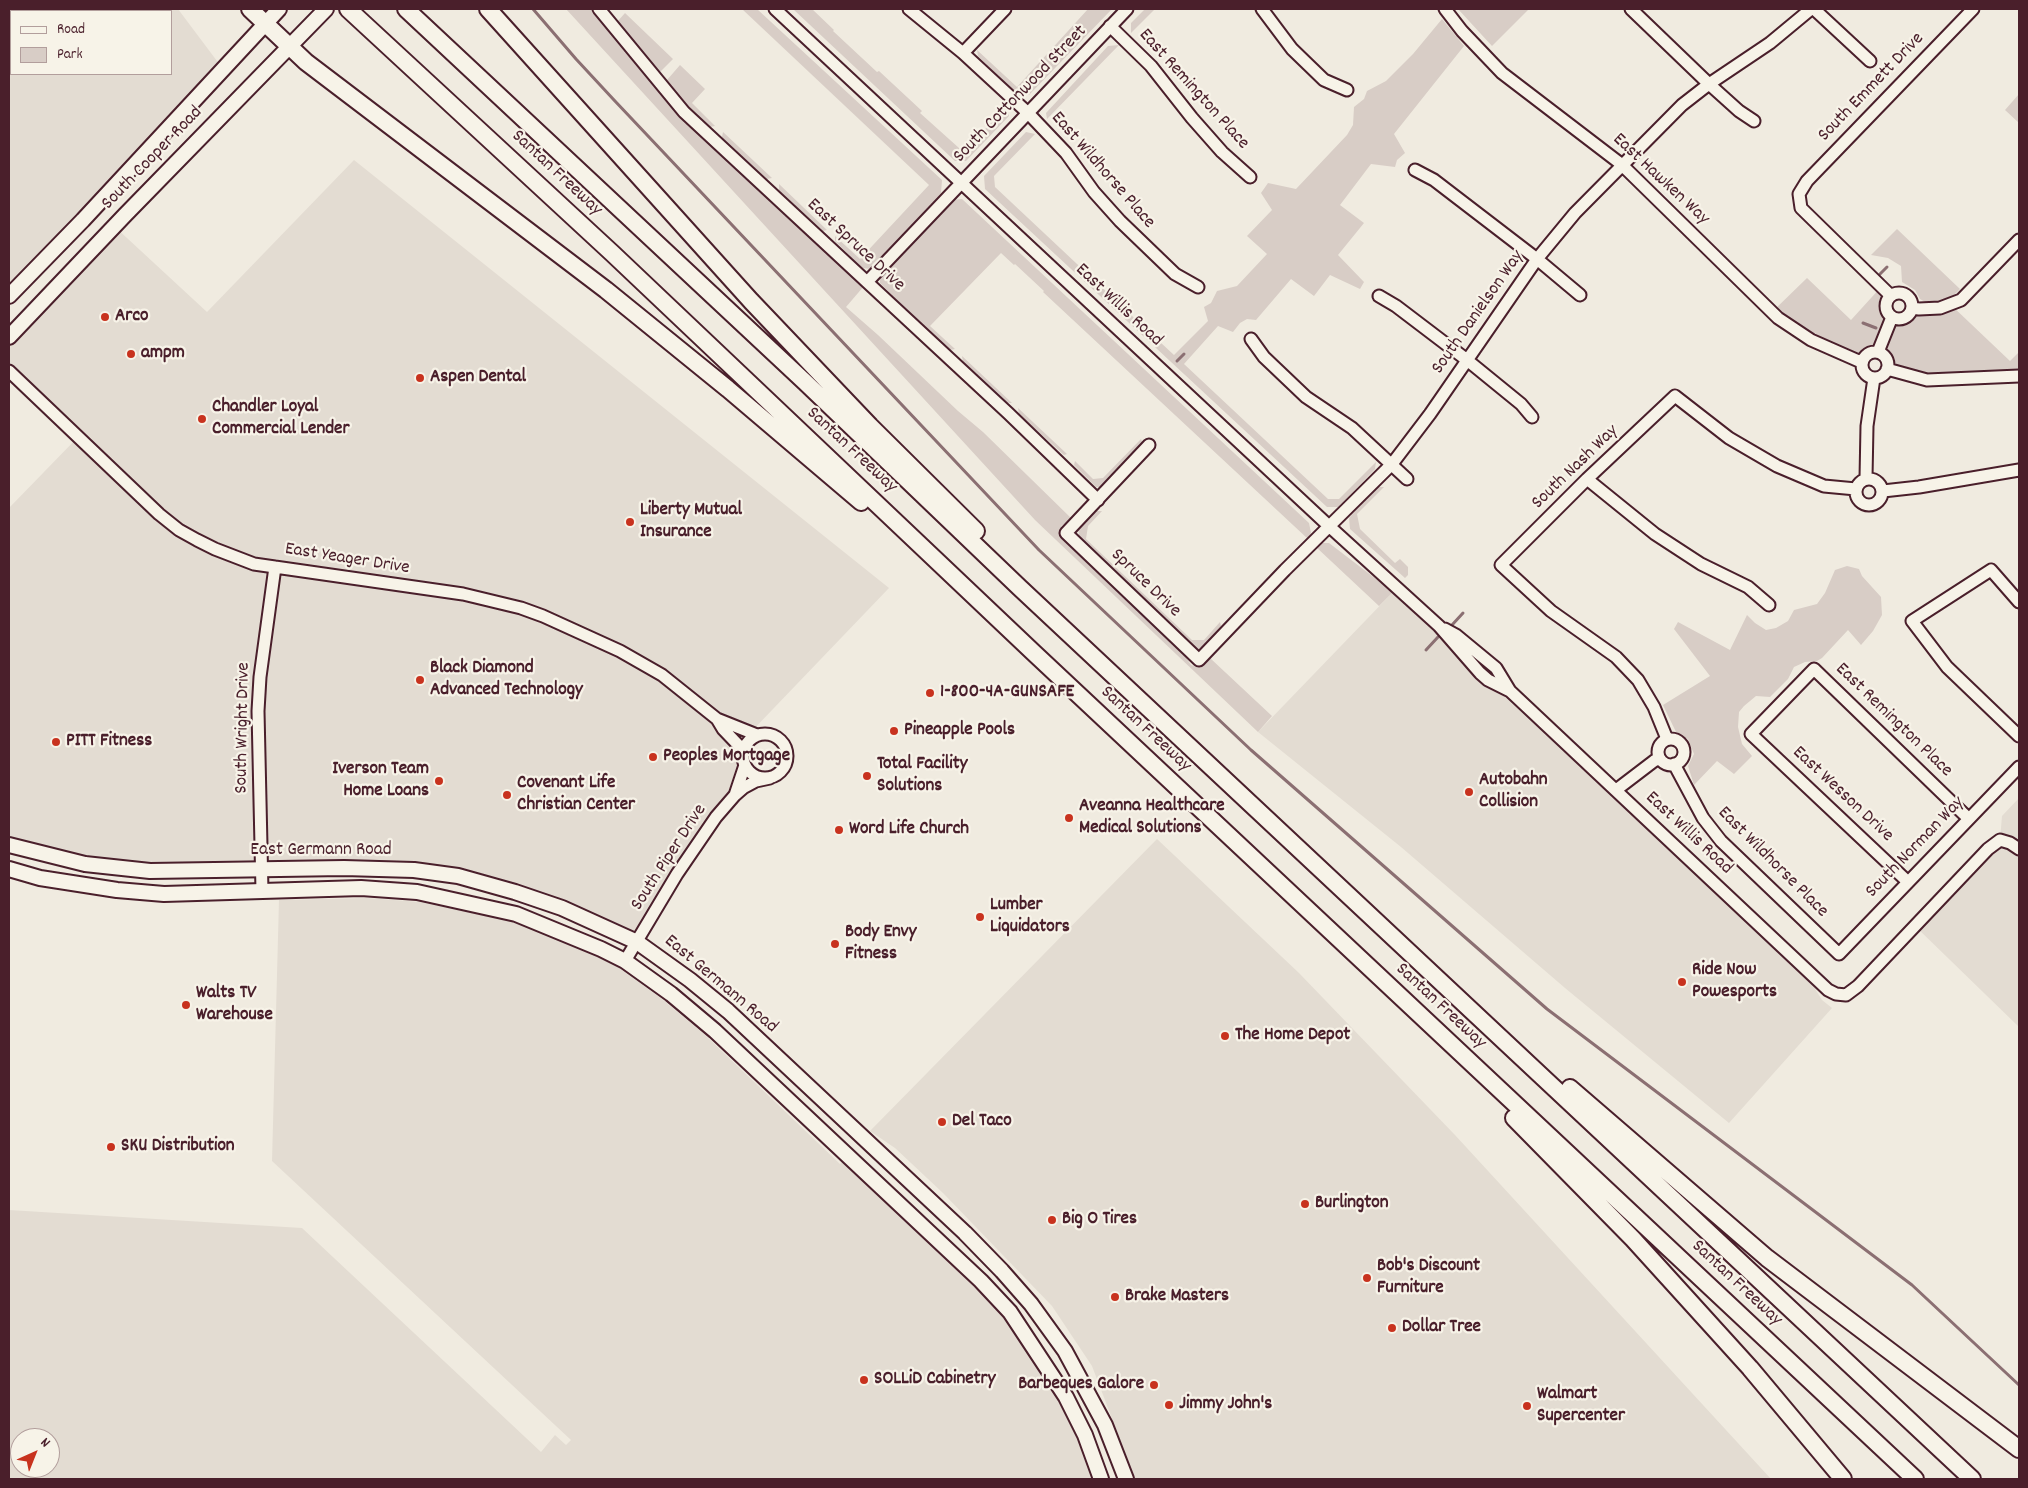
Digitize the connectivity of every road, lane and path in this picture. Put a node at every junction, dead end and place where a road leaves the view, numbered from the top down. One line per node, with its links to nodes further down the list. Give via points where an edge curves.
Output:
1 (250, 9): 18 (highway)
2 (279, 9): 18 (main road, South Cooper Road)
3 (326, 9): 20 (main road, South Cooper Road)
4 (348, 9): 61 (highway, Santan Freeway)
5 (406, 9): 63 (highway, Santan Freeway)
6 (488, 9): 63 (highway, via 751,301 870,426 992,546)
7 (599, 9): 33 (street, East Spruce Drive, via 684,112)
8 (775, 9): 30 (street, East Willis Road)
9 (909, 9): 21 (street, East Wildhorse Place)
10 (1005, 9): 21 (street)
11 (1127, 9): 19 (street, South Cottonwood Street)
12 (1262, 9): 24 (street, via 1292,49 1324,80)
13 (1445, 9): 27 (street, East Hawken Way, via 1502,72)
14 (1631, 9): 23 (street)
15 (1810, 9): 23 (street, South Danielson Way, via 1770,43)
16 (1814, 9): 22 (street)
17 (1973, 9): 36 (street, South Emmett Drive, via 1807,181 1799,194 1801,208)
18 (265, 24): 20 (highway); 37 (main road, South Cooper Road)
19 (1110, 26): 25 (street, South Cottonwood Street); 29 (street, East Remington Place, via 1152,66 1222,152)
20 (289, 47): 41 (main road, South Cooper Road); 61 (highway, via 606,290 863,504)
21 (963, 52): 25 (street, East Wildhorse Place)
22 (1870, 61)
23 (1709, 84): 26 (street); 27 (street, South Danielson Way, via 1682,104)
24 (1347, 90)
25 (1028, 113): 30 (street, South Cottonwood Street); 34 (street, East Wildhorse Place, via 1066,153 1120,221 1175,274)
26 (1754, 121)
27 (1622, 164): 32 (street, South Danielson Way); 45 (street, East Hawken Way, via 1778,318 1811,340)
28 (1415, 170): 32 (street, via 1434,180)
29 (1250, 176)
30 (960, 183): 33 (street, South Cottonwood Street); 60 (street, East Willis Road)
31 (2019, 240): 39 (street, via 1961,300 1940,308)
32 (1537, 259): 35 (street); 44 (street, South Danielson Way)
33 (868, 282): 59 (street, East Spruce Drive)
34 (1198, 287)
35 (1580, 295)
36 (1890, 295): 39 (street, via 1899,292 1907,295); 40 (street, via 1885,307)
37 (9, 296)
38 (1379, 296): 44 (street)
39 (1912, 308): 40 (street, via 1905,318)
40 (1892, 317): 43 (street)
41 (9, 336)
42 (1251, 339): 52 (street, via 1264,357 1306,397 1352,428)
43 (1878, 352): 45 (street, via 1870,352); 46 (street, via 1888,361)
44 (1467, 360): 50 (street, via 1521,404); 52 (street, South Danielson Way)
45 (1861, 362): 49 (street, via 1864,373)
46 (1887, 369): 48 (street, via 1927,380); 49 (street, via 1882,376)
47 (9, 371): 62 (street, East Yeager Drive, via 178,530 232,556)
48 (2019, 376)
49 (1874, 378): 55 (street)
50 (1532, 417)
51 (1149, 445): 59 (street)
52 (1392, 464): 54 (street); 60 (street, South Danielson Way)
53 (2019, 470): 58 (street)
54 (1407, 478)
55 (1866, 478): 57 (street, via 1859,482); 58 (street, via 1875,480)
56 (1587, 479): 57 (street, South Nash Way, via 1675,396 1729,438 1776,466 1824,486); 65 (street, via 1655,534 1701,564 1748,587); 71 (street, South Nash Way, via 1501,565 1551,611 1616,657 1638,680 1654,707)
57 (1856, 490): 58 (street, via 1860,502 1869,505 1877,502)
58 (1882, 490)
59 (1098, 500): 66 (street, Spruce Drive, via 1066,534)
60 (1330, 527): 66 (street, South Danielson Way); 78 (street, East Willis Road, via 1440,626 1496,668 1510,691)
61 (907, 531): 90 (highway, Santan Freeway)
62 (275, 567): 68 (street, East Yeager Drive, via 464,594 521,608 620,651 662,675); 84 (street, South Wright Drive, via 258,711)
63 (1020, 588): 91 (highway, Santan Freeway)
64 (2019, 602): 70 (street, via 1991,570 1912,621 1946,667)
65 (1769, 605)
66 (1199, 660)
67 (1814, 669): 80 (street, East Remington Place); 85 (street, East Wesson Drive, via 1751,734)
68 (717, 719): 69 (street, East Yeager Drive); 72 (street, East Yeager Drive)
69 (757, 735): 72 (street); 77 (street, via 778,738 786,749 783,770)
70 (2019, 736)
71 (1667, 740): 73 (street, via 1658,747); 74 (street, via 1675,740 1683,748 1683,756)
72 (744, 751): 75 (street)
73 (1659, 758): 74 (street, via 1666,764); 78 (street)
74 (1674, 764): 88 (street, East Wildhorse Place, via 1702,818 1721,841)
75 (745, 765): 77 (street, via 756,776); 79 (street, South Piper Drive)
76 (2019, 767): 80 (street, South Norman Way)
77 (770, 778): 79 (street, South Piper Drive, via 756,781)
78 (1616, 790): 82 (street, East Willis Road, via 1828,990 1836,994 1846,994 1858,986 1988,849 2000,840)
79 (735, 795): 87 (street, South Piper Drive, via 697,843)
80 (1969, 819): 85 (street, South Norman Way)
81 (9, 845): 84 (main road, East Germann Road, via 112,868 150,871)
82 (2019, 849)
83 (9, 869): 86 (main road, East Germann Road, via 40,878 117,890 164,894)
84 (263, 869): 86 (street, South Wright Drive); 87 (main road, East Germann Road, via 383,868 458,876 562,908)
85 (1908, 882): 88 (street, South Norman Way)
86 (262, 891): 89 (main road, East Germann Road, via 361,888 417,892 516,914)
87 (637, 942): 89 (street, South Piper Drive); 94 (main road, East Germann Road, via 728,1011 1002,1271 1065,1351 1105,1425)
88 (1839, 954)
89 (625, 961): 93 (main road, East Germann Road, via 715,1031 981,1280 1010,1312 1066,1397 1085,1435)
90 (1380, 978): 95 (highway, via 1405,1014 1509,1112 1633,1239 1750,1368); 96 (highway, Santan Freeway)
91 (1494, 1031): 92 (highway, via 1546,1068 1767,1258); 97 (highway, Santan Freeway)
92 (2019, 1449)
93 (1101, 1479)
94 (1126, 1479)
95 (1843, 1479)
96 (1915, 1479)
97 (1972, 1479)

